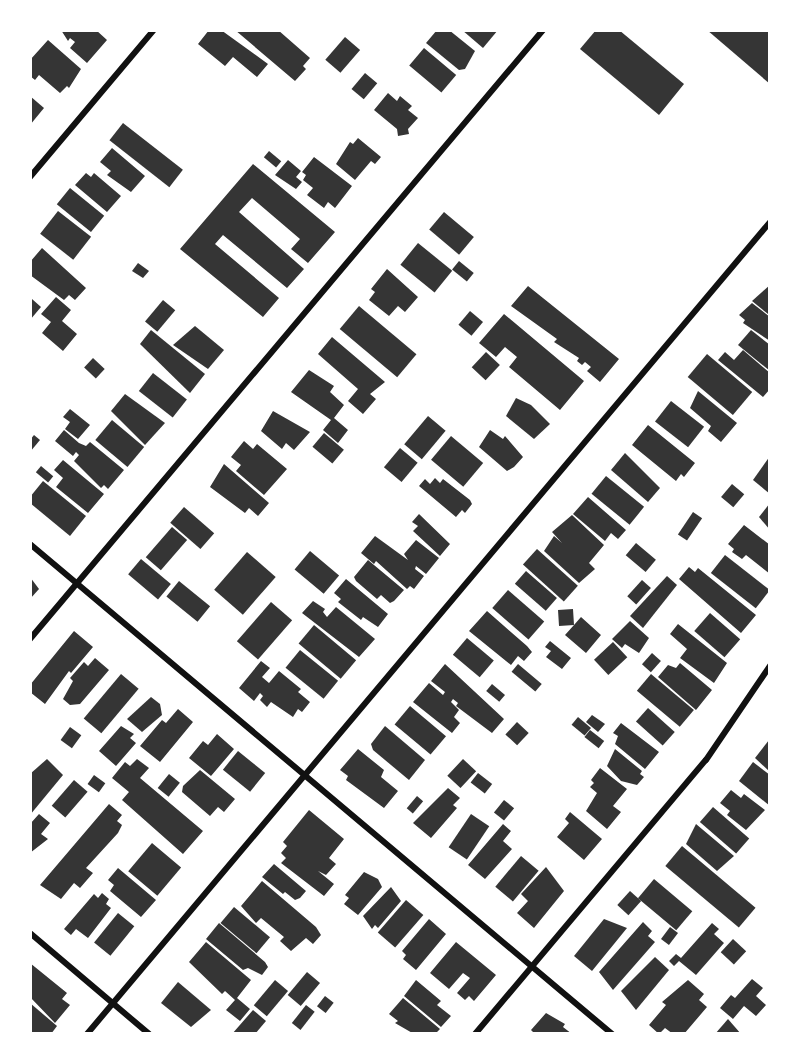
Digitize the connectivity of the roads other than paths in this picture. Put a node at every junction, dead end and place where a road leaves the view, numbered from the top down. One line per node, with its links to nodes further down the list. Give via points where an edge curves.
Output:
1 (154, 30): 3 (street)
2 (543, 30): 6 (street)
3 (30, 177)
4 (770, 222): 9 (street)
5 (30, 544): 6 (street)
6 (76, 584): 7 (street); 9 (street)
7 (30, 639)
8 (770, 666): 11 (street, via 700,767)
9 (306, 775): 11 (street); 12 (street)
10 (30, 933): 12 (street)
11 (532, 967): 15 (street); 16 (street)
12 (113, 1003): 13 (street); 14 (street)
13 (87, 1034)
14 (149, 1034)
15 (475, 1034)
16 (612, 1034)

